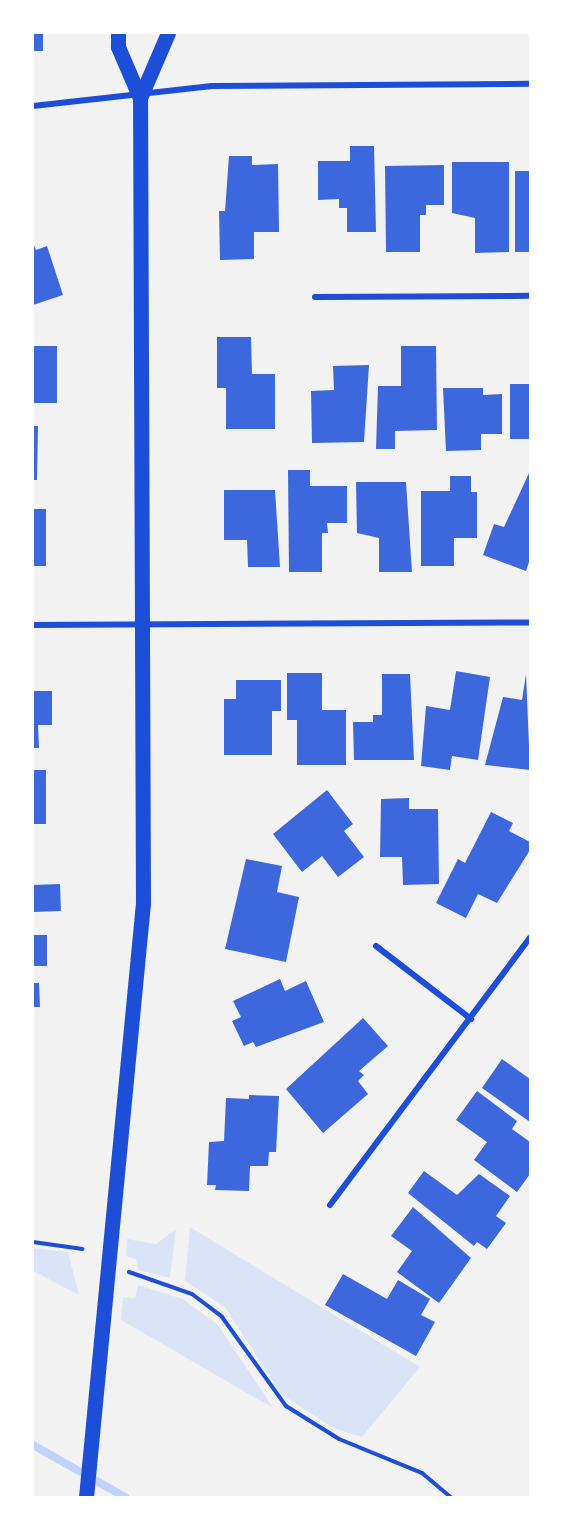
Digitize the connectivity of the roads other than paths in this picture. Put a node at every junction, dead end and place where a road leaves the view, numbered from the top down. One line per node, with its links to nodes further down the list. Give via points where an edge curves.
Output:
1 (118, 33): 4 (main road, via 118,47)
2 (168, 33): 4 (main road)
3 (530, 84): 4 (street, via 212,86)
4 (140, 98): 5 (street); 9 (main road)
5 (33, 106)
6 (530, 296): 7 (street)
7 (315, 297)
8 (530, 622): 9 (street)
9 (143, 624): 10 (street); 15 (main road, via 142,947 102,1309)
10 (33, 625)
11 (530, 938): 13 (street)
12 (376, 946): 13 (street)
13 (471, 1019): 14 (street)
14 (330, 1205)
15 (86, 1497)

